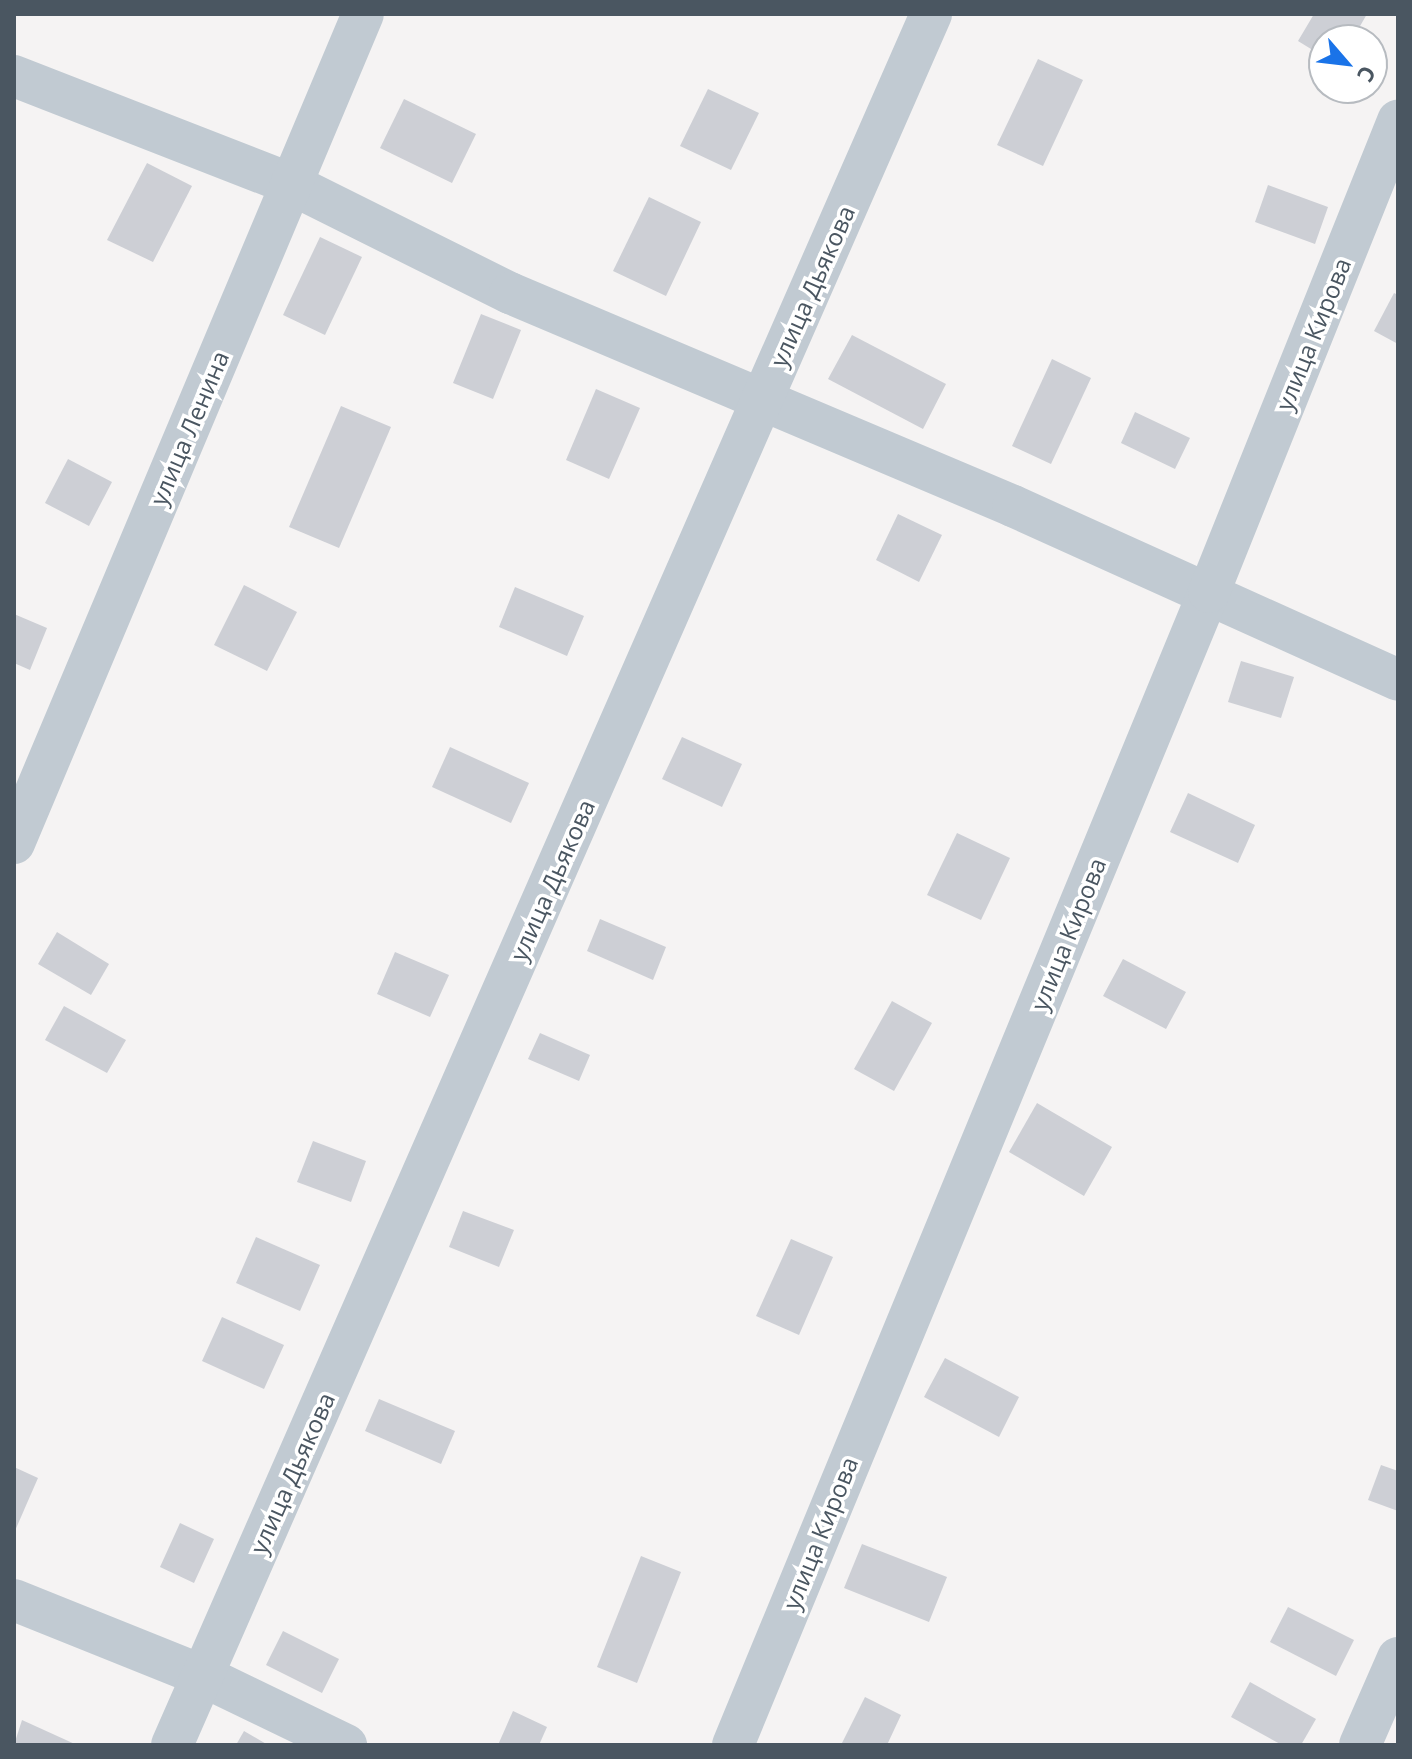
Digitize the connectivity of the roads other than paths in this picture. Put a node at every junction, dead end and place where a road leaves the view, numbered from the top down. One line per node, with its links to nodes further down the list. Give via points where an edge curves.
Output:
1 (363, 14): 5 (street, улица Ленина)
2 (931, 14): 6 (street, улица Дьякова)
3 (14, 76): 5 (street)
4 (1398, 121): 7 (street, улица Кирова)
5 (291, 184): 6 (street, via 510,293); 9 (street, улица Ленина)
6 (763, 400): 7 (street); 12 (street, улица Дьякова)
7 (1209, 592): 8 (street); 15 (street, улица Кирова)
8 (1398, 680)
9 (14, 843)
10 (14, 1600): 12 (street)
11 (1398, 1658): 16 (street)
12 (203, 1676): 13 (street, улица Дьякова); 14 (street)
13 (172, 1745)
14 (346, 1745)
15 (733, 1745)
16 (1360, 1745)

